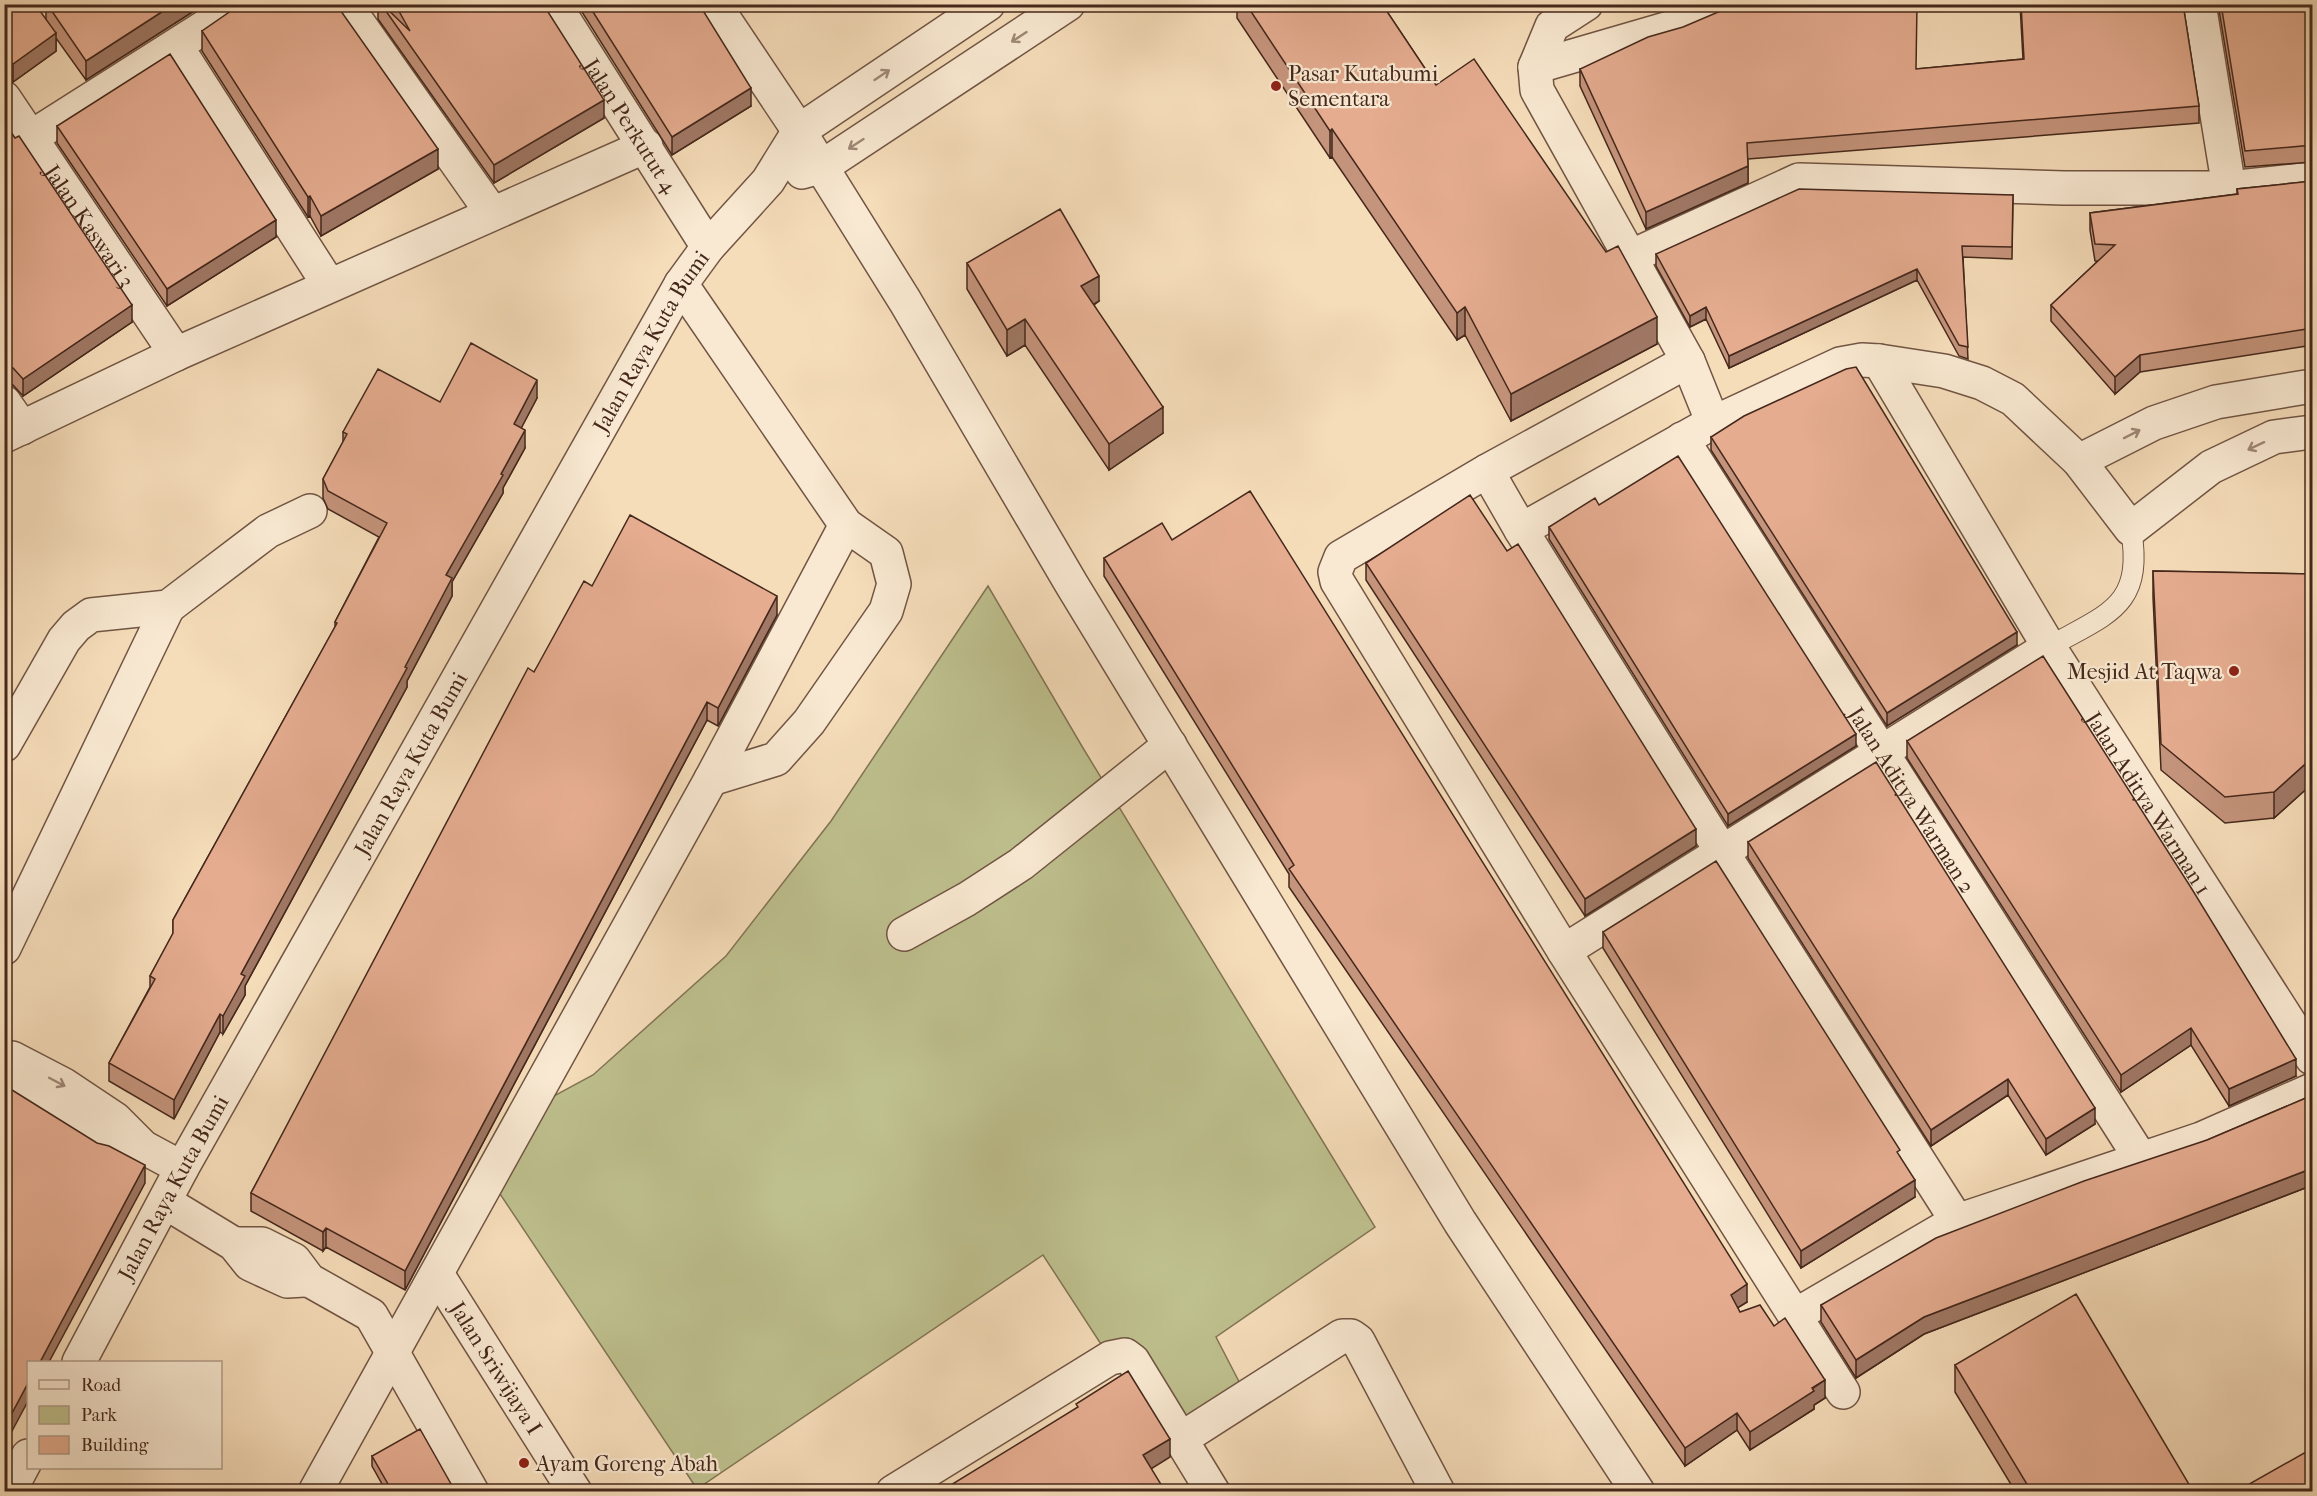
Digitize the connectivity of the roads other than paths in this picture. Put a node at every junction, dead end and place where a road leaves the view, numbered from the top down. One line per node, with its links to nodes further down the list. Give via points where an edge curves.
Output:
1 (241, 4): 10 (street)
2 (345, 4): 20 (street)
3 (554, 4): 15 (street, Jalan Perkutut 4)
4 (714, 4): 13 (street)
5 (988, 4): 13 (street, one-way to 5)
6 (1068, 4): 16 (street, one-way to 16)
7 (1586, 4): 11 (street, via 1552,26)
8 (1730, 4): 11 (street, via 1676,26)
9 (2199, 4): 19 (street)
10 (176, 46): 14 (street); 24 (street)
11 (1535, 67): 22 (street, via 1537,90 1546,109)
12 (4, 98): 14 (street, Jalan Kaswari 3)
13 (799, 131): 16 (street); 18 (street, Jalan Raya Kuta Bumi)
14 (30, 138): 25 (street, Jalan Kaswari 3)
15 (646, 146): 20 (street); 21 (street, Jalan Perkutut 4)
16 (823, 166): 18 (street); 42 (street)
17 (2313, 179): 19 (street)
18 (768, 181): 21 (street, Jalan Raya Kuta Bumi)
19 (2229, 188): 22 (street, via 2064,188 1808,179 1786,184)
20 (492, 213): 24 (street)
21 (708, 247): 23 (street, Jalan Raya Kuta Bumi)
22 (1630, 257): 26 (street)
23 (681, 284): 36 (street); 55 (street, Jalan Raya Kuta Bumi)
24 (330, 285): 25 (street)
25 (176, 354): 29 (street)
26 (1688, 361): 30 (street); 34 (street)
27 (1879, 361): 30 (street, via 1840,364); 33 (street, via 1944,371 1982,383 2013,399); 40 (street, Jalan Aditya Warman 1)
28 (2313, 386): 33 (street, one-way to 28, via 2154,423 2216,402)
29 (10, 422)
30 (1713, 423): 32 (street)
31 (2313, 432): 37 (street, one-way to 37, via 2274,437 2211,467)
32 (1682, 439): 38 (street); 43 (street, Jalan Aditya Warman 2)
33 (2079, 461): 37 (street)
34 (1487, 471): 38 (street); 48 (street, via 1341,557 1335,572)
35 (310, 511): 39 (street, via 260,537)
36 (846, 525): 44 (street); 44 (street, via 886,553 894,584 885,611 809,722 776,759)
37 (2131, 529): 40 (lane, via 2136,558 2130,586 2114,609)
38 (1521, 530): 45 (street)
39 (168, 608): 41 (street, via 91,615 76,626 63,640); 47 (street)
40 (2049, 646): 43 (street); 49 (street, Jalan Aditya Warman 1)
41 (4, 745)
42 (1170, 745): 46 (street, via 1021,864); 72 (street, via 1460,1222)
43 (1882, 750): 45 (street); 54 (street, Jalan Aditya Warman 2)
44 (711, 779): 58 (street)
45 (1722, 852): 48 (street); 57 (street)
46 (904, 934)
47 (4, 948)
48 (1564, 951): 59 (street)
49 (2313, 1058)
50 (4, 1059): 53 (street, one-way to 53, via 12,1058 64,1085 115,1119)
51 (4, 1080): 53 (street, via 107,1144)
52 (2313, 1090): 54 (street, via 2247,1121)
53 (143, 1147): 55 (street)
54 (2141, 1159): 57 (street)
55 (182, 1168): 56 (street, Jalan Raya Kuta Bumi)
56 (165, 1202): 60 (street, via 234,1244 262,1244 294,1260 309,1280 371,1315); 61 (street, Jalan Raya Kuta Bumi)
57 (1957, 1221): 59 (street)
58 (436, 1274): 60 (street); 68 (street, Jalan Sriwijaya I)
59 (1796, 1315): 62 (street)
60 (393, 1353): 66 (street); 67 (street)
61 (80, 1361)
62 (1844, 1392)
63 (1181, 1439): 69 (street, via 1133,1361 1125,1355 1110,1358); 70 (street); 71 (street, via 1342,1336 1351,1335 1358,1341)
64 (27, 1458): 65 (street)
65 (9, 1491)
66 (315, 1491)
67 (472, 1491)
68 (575, 1491)
69 (893, 1491)
70 (1213, 1491)
71 (1438, 1491)
72 (1638, 1491)

